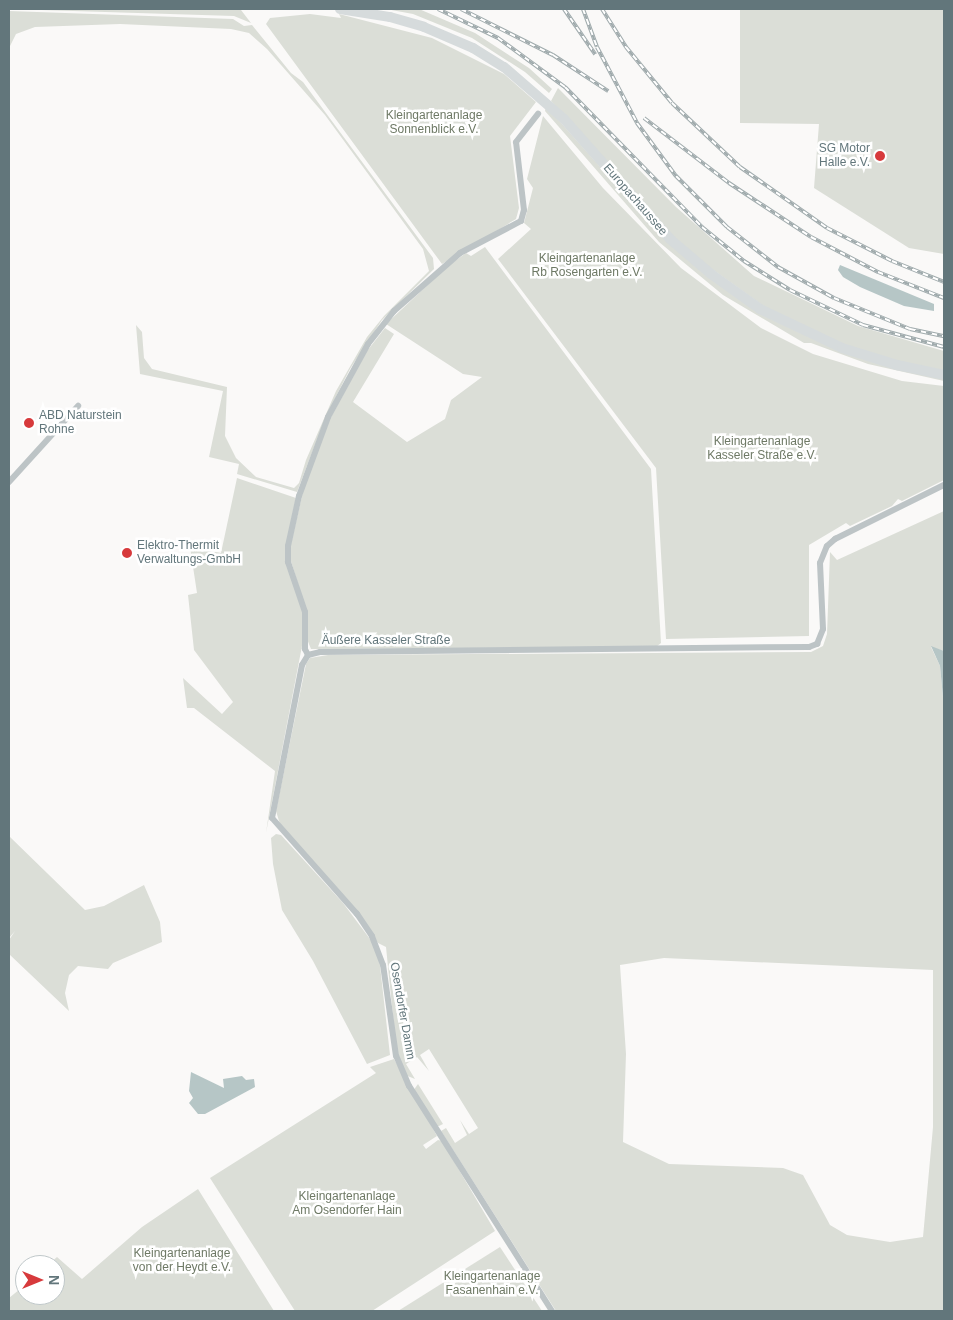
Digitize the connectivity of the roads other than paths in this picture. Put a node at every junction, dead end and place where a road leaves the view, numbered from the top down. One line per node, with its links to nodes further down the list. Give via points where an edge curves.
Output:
1 (340, 9): 3 (main road, Europachaussee, via 390,17 424,27 473,48 504,67 564,119 670,239 710,274 760,309 848,351)
2 (538, 114): 7 (street, Äußere Kasseler Straße, via 516,142 524,210 521,221 460,253 394,312 368,344 328,417 301,488 288,546 288,562 306,612 305,649)
3 (944, 375)
4 (78, 406): 5 (street)
5 (9, 482)
6 (944, 485): 7 (street, Äußere Kasseler Straße, via 835,539 827,546 820,563 823,629 818,644 809,647 320,652)
7 (308, 655): 8 (street, Osendorfer Damm, via 302,664 272,818 357,914 372,936 383,965 396,1056 409,1086)
8 (552, 1311)

